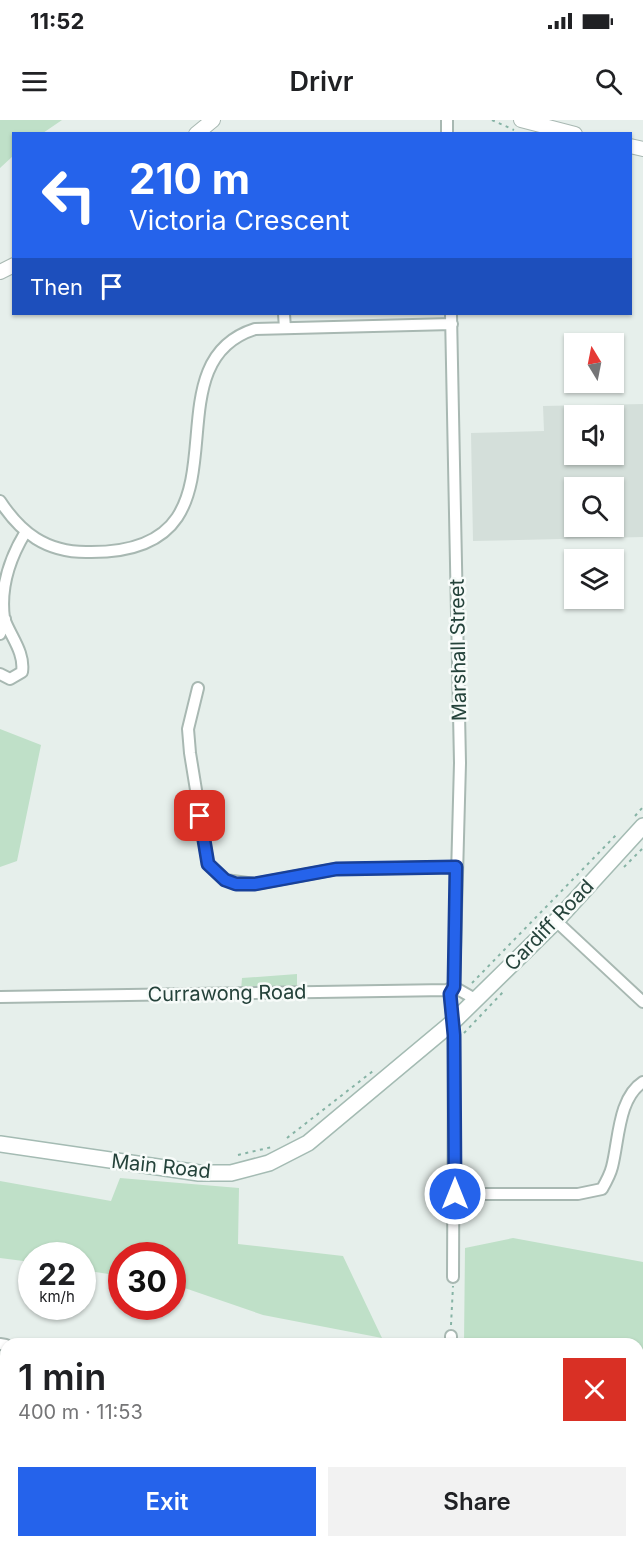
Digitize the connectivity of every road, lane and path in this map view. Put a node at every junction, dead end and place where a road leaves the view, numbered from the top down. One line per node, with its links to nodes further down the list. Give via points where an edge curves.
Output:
1 (213, 120): 4 (street)
2 (492, 120): 3 (path)
3 (521, 126): 5 (street)
4 (198, 132)
5 (562, 132)
6 (284, 315): 8 (street)
7 (451, 319): 8 (street); 18 (street, Marshall Street, via 460,763)
8 (285, 328): 10 (street, via 255,328 240,333 228,340 210,363 187,498 169,529 141,546 112,552 57,548)
9 (0, 501): 10 (street)
10 (25, 533): 11 (street, via 4,573)
11 (4, 619): 12 (street); 13 (street, via 23,667 16,677)
12 (0, 634)
13 (0, 674)
14 (198, 688): 18 (street, via 188,729 190,753 208,864 225,880 255,884 336,869)
15 (643, 807): 16 (path)
16 (636, 824): 19 (main road, Cardiff Road)
17 (621, 829): 20 (path)
18 (456, 867): 22 (street, Marshall Street)
19 (556, 921): 24 (main road, Cardiff Road); 25 (street)
20 (472, 983)
21 (510, 985): 27 (path)
22 (454, 987): 23 (street, Currawong Road); 24 (street); 26 (street, Marshall Street, via 450,994)
23 (0, 997)
24 (475, 999): 26 (main road, Cardiff Road)
25 (643, 1002)
26 (454, 1021): 27 (street, Marshall Street); 31 (main road, Main Road, via 308,1143 269,1163 231,1173 199,1173)
27 (454, 1043): 34 (street, Marshall Street)
28 (374, 1070): 30 (path)
29 (643, 1082): 34 (street, via 633,1088 612,1170 602,1189 578,1194)
30 (285, 1140)
31 (0, 1144)
32 (275, 1146): 33 (path)
33 (238, 1155)
34 (455, 1194): 35 (street, Marshall Street)
35 (453, 1277): 36 (path)
36 (451, 1338)

